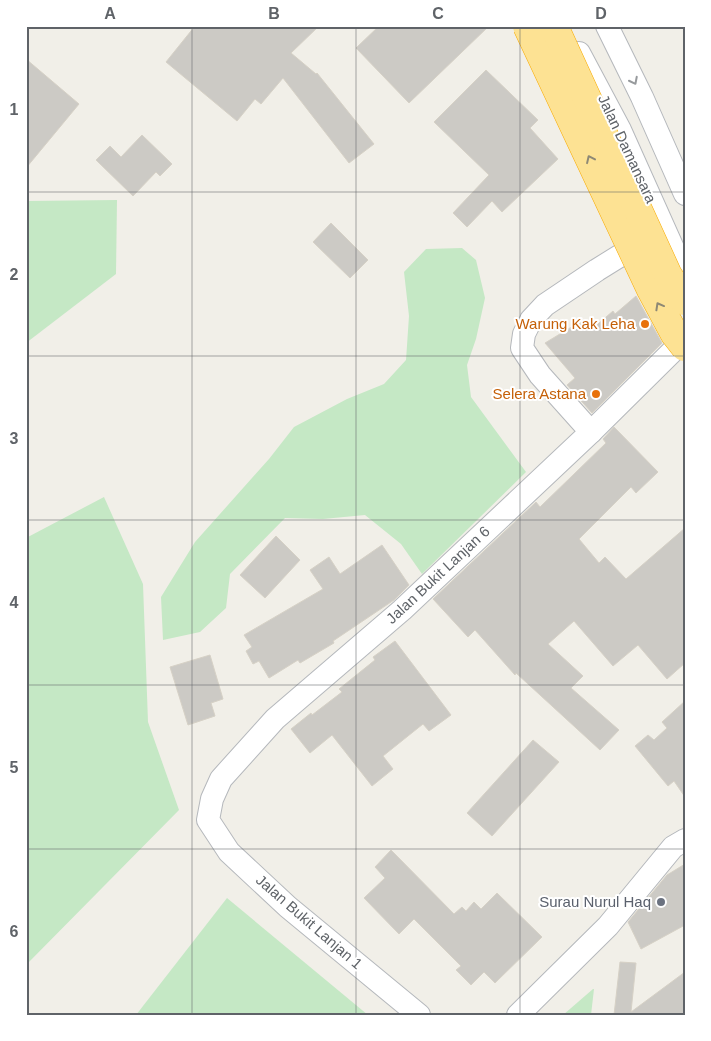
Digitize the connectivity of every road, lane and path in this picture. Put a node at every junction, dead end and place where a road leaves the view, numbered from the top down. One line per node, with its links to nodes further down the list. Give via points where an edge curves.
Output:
1 (528, 26): 10 (highway, one-way to 1, bridge, via 651,290)
2 (554, 26): 8 (highway, bridge, via 668,276)
3 (563, 26): 6 (street, Jalan Damansara, via 616,122)
4 (607, 26): 5 (street, one-way to 5)
5 (685, 194)
6 (663, 229): 7 (street, Jalan Damansara); 11 (street, via 545,305 531,320 524,334 522,348 540,375)
7 (685, 275)
8 (685, 301)
9 (685, 340): 11 (street, Jalan Bukit Lanjan 6)
10 (685, 347)
11 (591, 432): 12 (street, Jalan Bukit Lanjan 6, via 402,610 275,719 222,778 212,799)
12 (208, 820): 14 (street, Jalan Bukit Lanjan 1, via 229,852 281,901)
13 (685, 840): 15 (street, via 673,848 608,926)
14 (419, 1015)
15 (518, 1015)

